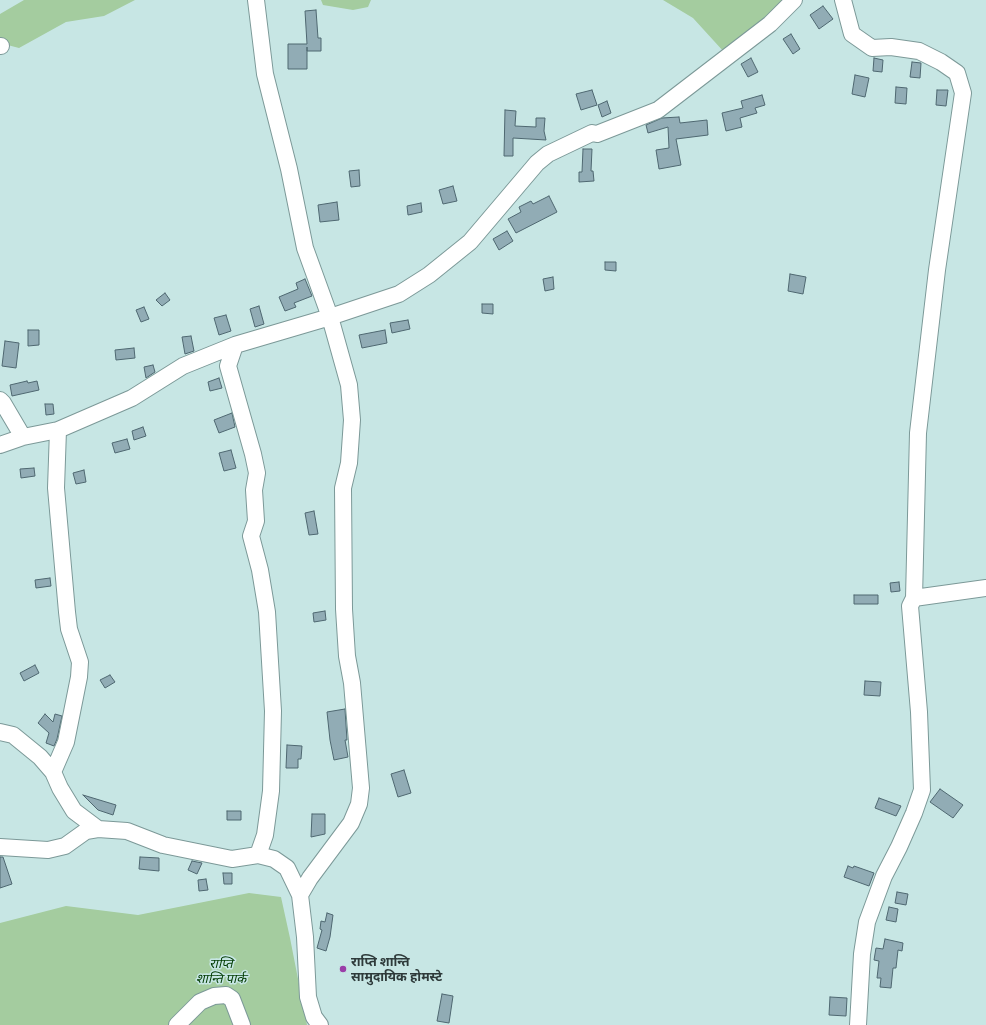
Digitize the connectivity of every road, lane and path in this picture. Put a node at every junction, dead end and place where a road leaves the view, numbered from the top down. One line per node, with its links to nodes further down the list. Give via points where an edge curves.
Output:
1 (256, 0): 4 (street, via 265,74 289,169 305,248)
2 (794, 0): 4 (street, via 770,24 658,110 592,134 548,154 537,163 470,242 429,275 399,294)
3 (844, 0): 11 (street, via 852,34 872,48 891,46 919,51 941,62 957,73 963,93 937,270 918,433)
4 (330, 317): 5 (street); 17 (street, via 348,385 352,420 349,463 342,488 344,609 361,788 359,804 351,823)
5 (234, 345): 7 (street, via 183,366 132,398); 16 (street, via 228,366 257,473 254,490 256,520 251,536 267,612 273,711 271,791 265,835)
6 (0, 400): 8 (street)
7 (58, 430): 8 (street); 13 (street, via 56,488 67,612 69,629 80,662 66,742)
8 (23, 437): 9 (street)
9 (0, 446)
10 (986, 588): 11 (street)
11 (914, 598): 21 (street, via 910,606 919,712 922,790 867,922 862,954)
12 (0, 732): 13 (street, via 13,735 40,757)
13 (53, 772): 14 (street, via 74,811)
14 (98, 829): 15 (street, via 86,831 65,846 48,850); 16 (street, via 127,831 163,845 232,859)
15 (0, 848)
16 (258, 855): 17 (street, via 274,859 287,868)
17 (300, 895): 20 (street, via 308,997 314,1017)
18 (177, 1025): 19 (street, via 200,1002 214,996 226,995 232,999)
19 (242, 1025)
20 (320, 1025)
21 (858, 1025)

